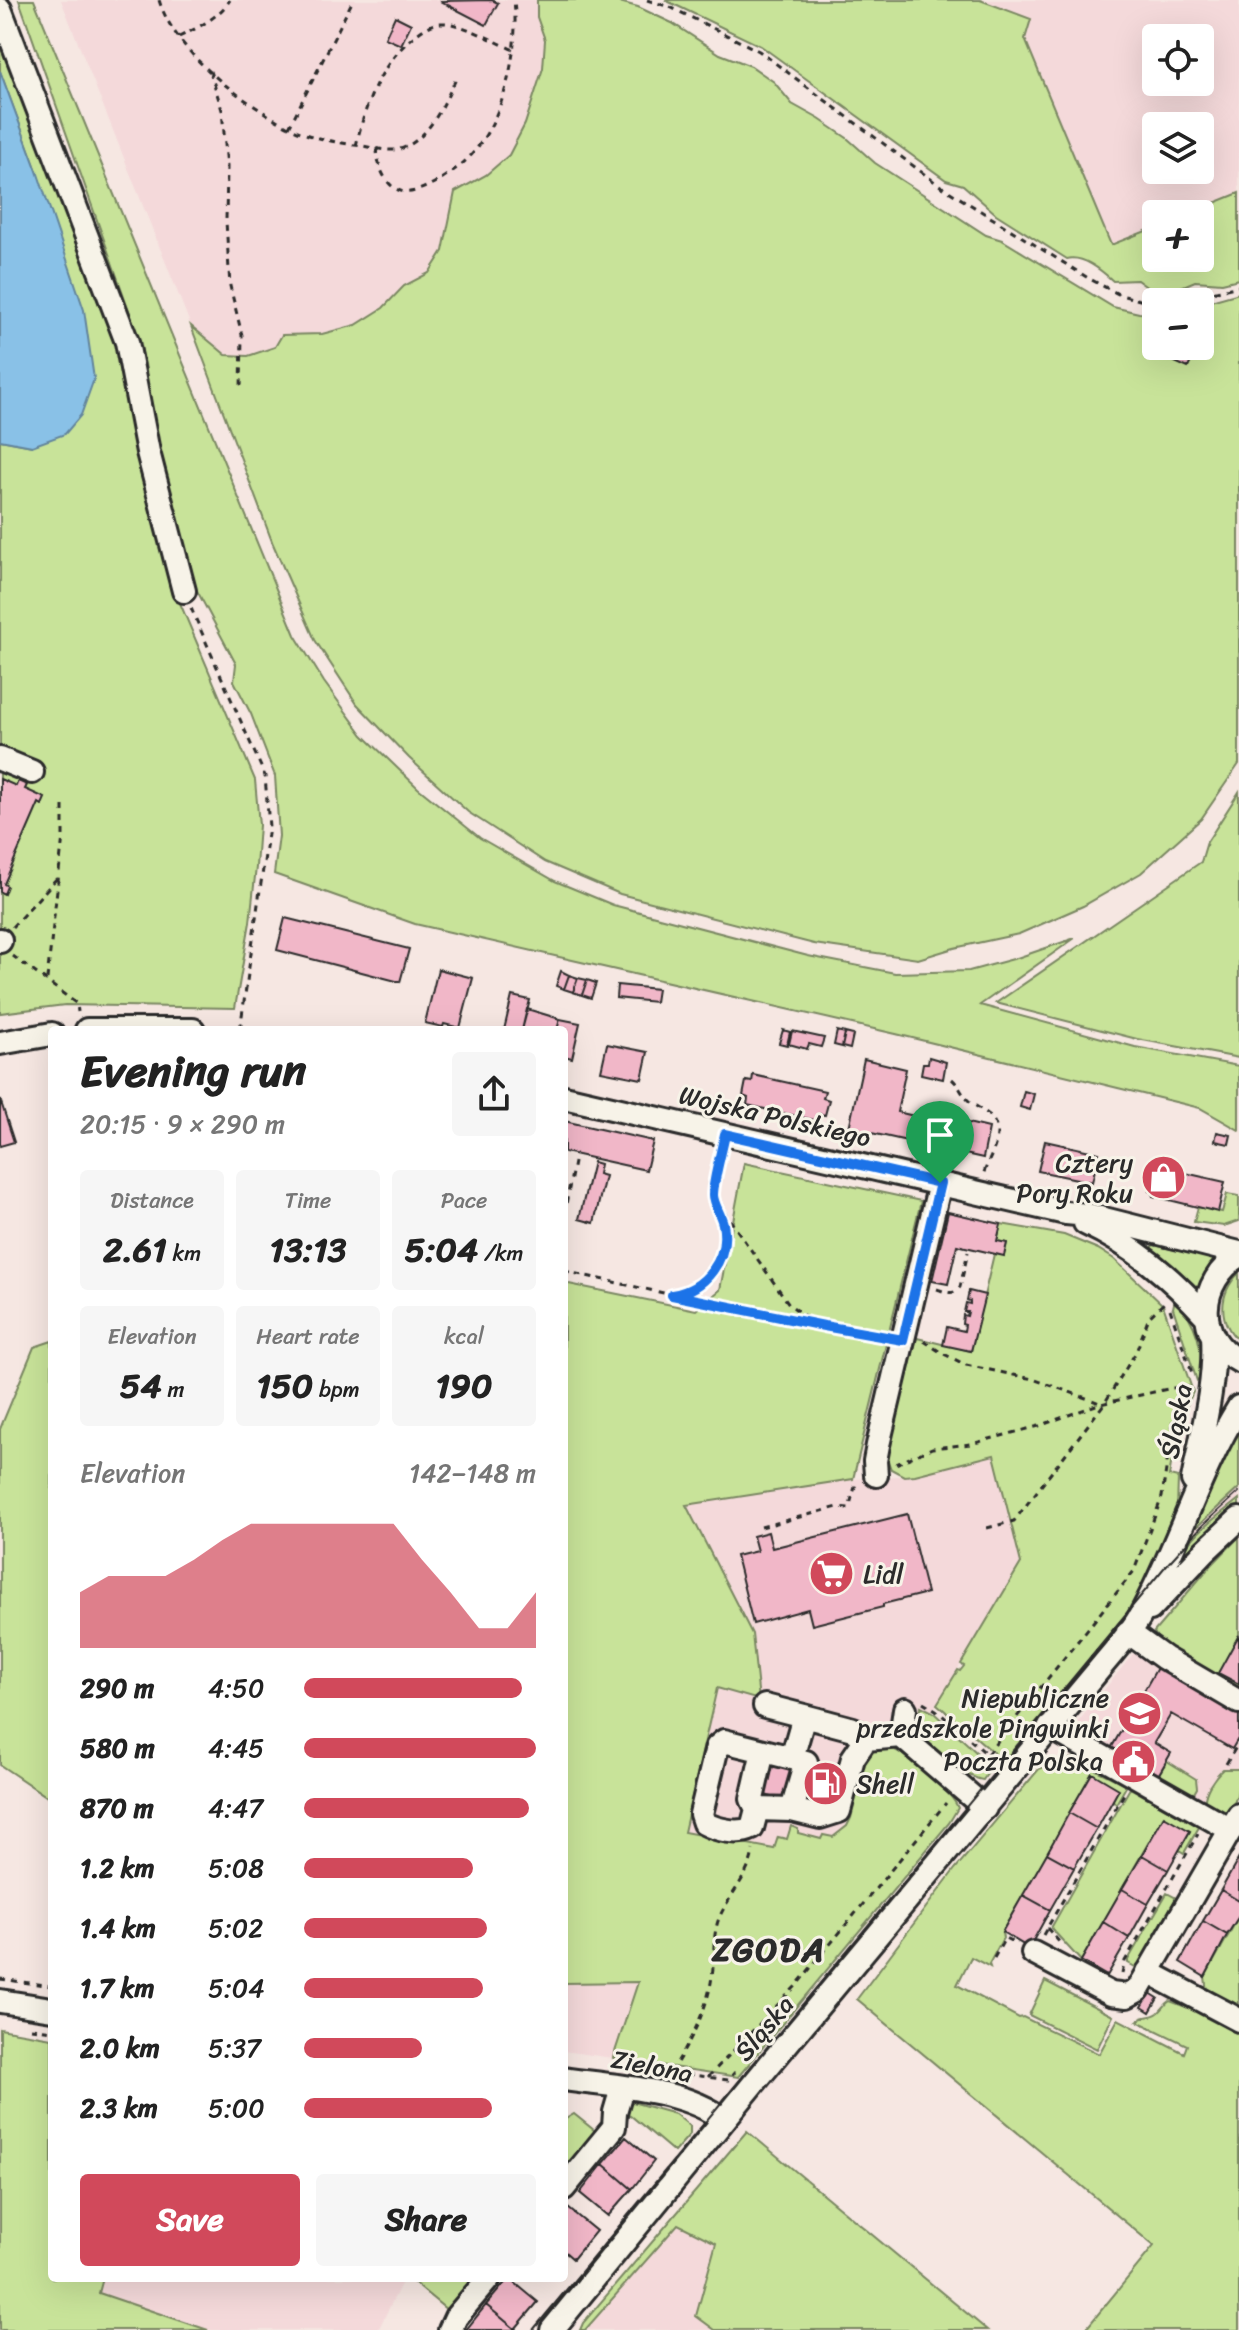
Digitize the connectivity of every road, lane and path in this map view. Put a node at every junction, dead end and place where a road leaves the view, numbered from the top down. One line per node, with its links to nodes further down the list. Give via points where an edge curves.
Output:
1 (159, 0): 7 (path)
2 (230, 0): 7 (path, via 223,11)
3 (353, 0): 11 (path)
4 (514, 0): 8 (path)
5 (647, 0): 16 (path, via 759,51 939,185 1088,278)
6 (0, 9): 18 (street, via 127,342 148,452)
7 (178, 37): 9 (path)
8 (514, 50): 12 (path, via 445,23 427,26 390,59 375,84); 13 (path, via 496,115 473,154 448,174 405,192 389,184 377,162)
9 (210, 71): 11 (path); 17 (path, via 222,110 230,286 242,335)
10 (456, 79): 13 (path, via 421,136 399,150)
11 (289, 127): 12 (path)
12 (356, 146): 13 (path)
13 (377, 148)
14 (1239, 286): 15 (path)
15 (1214, 292)
16 (1142, 300)
17 (241, 389)
18 (184, 591): 27 (path, via 265,776 269,827)
19 (0, 759): 20 (street)
20 (32, 772)
21 (63, 804): 22 (path)
22 (58, 877): 23 (path); 24 (path)
23 (0, 940): 24 (path, via 1,947)
24 (47, 979): 25 (path, via 77,1004)
25 (83, 1023): 26 (street)
26 (130, 1026)
27 (241, 1026)
28 (48, 1035): 29 (street)
29 (0, 1043)
30 (952, 1079): 34 (path, via 991,1117 998,1131)
31 (568, 1098): 32 (street, Wojska Polskiego)
32 (725, 1134): 35 (street, Wojska Polskiego); 37 (path)
33 (575, 1157): 36 (path)
34 (981, 1178)
35 (940, 1183): 38 (street, Wojska Polskiego); 42 (street)
36 (568, 1194)
37 (713, 1196): 43 (path, via 725,1233 717,1266 701,1284); 44 (path, via 789,1304)
38 (1066, 1213): 40 (street, Wojska Polskiego); 45 (street, Wojska Polskiego, via 1137,1251)
39 (968, 1252): 42 (path, via 957,1291 931,1288)
40 (1239, 1254): 45 (street, Śląska, via 1214,1279 1207,1298)
41 (568, 1272): 43 (path)
42 (918, 1276): 46 (street)
43 (672, 1295): 44 (path)
44 (816, 1324): 46 (path)
45 (1210, 1326): 47 (street, Wojska Polskiego, via 1221,1348); 54 (street, Śląska, via 1215,1361)
46 (912, 1339): 51 (path, via 966,1365 1033,1379); 53 (street, via 878,1445)
47 (1239, 1361)
48 (1192, 1373): 51 (path, via 1168,1299 1149,1317 1136,1352)
49 (1196, 1386): 51 (path)
50 (1189, 1398): 67 (path, via 1173,1421 1162,1497 1134,1571)
51 (1104, 1404): 53 (path, via 985,1441 932,1448); 56 (path, via 1014,1521)
52 (1239, 1407): 54 (street, Śląska)
53 (876, 1475)
54 (1185, 1517): 57 (street, Śląska)
55 (1239, 1519): 57 (street)
56 (987, 1528)
57 (1133, 1626): 59 (street, via 1164,1658); 62 (street, Śląska)
58 (909, 1702): 63 (street); 67 (path, via 936,1710)
59 (1239, 1702)
60 (765, 1706): 61 (street)
61 (804, 1716): 64 (street, via 853,1729); 68 (street)
62 (1050, 1727): 70 (street, Śląska); 76 (street)
63 (901, 1736): 64 (street); 72 (street)
64 (866, 1739): 74 (street, via 853,1758 839,1811 820,1817)
65 (1239, 1742): 69 (path)
66 (763, 1751): 68 (street); 75 (street, via 752,1799); 75 (street, via 724,1741 717,1747 701,1814 711,1827 743,1833)
67 (987, 1755): 70 (path); 72 (path)
68 (792, 1758): 74 (street, via 806,1762)
69 (1226, 1764)
70 (1012, 1775): 73 (street, Śląska)
71 (1131, 1781): 84 (path)
72 (960, 1786): 73 (street); 96 (path, via 795,1987)
73 (985, 1808): 99 (street, Śląska)
74 (792, 1810): 75 (street)
75 (754, 1818): 95 (path, via 751,1862 713,1938 705,2003)
76 (1235, 1822): 88 (street)
77 (1204, 1824): 79 (path)
78 (1177, 1855): 79 (path)
79 (1183, 1859): 81 (path)
80 (1158, 1888): 81 (path)
81 (1165, 1892): 83 (path)
82 (1139, 1921): 83 (path)
83 (1146, 1925): 90 (path)
84 (1047, 1928): 85 (path); 86 (path)
85 (1062, 1945)
86 (1033, 1953): 87 (path, via 1005,1938); 88 (street, via 1120,1996 1138,1990)
87 (994, 1958)
88 (1148, 1972): 94 (street)
89 (0, 1979): 91 (path)
90 (1118, 1981)
91 (48, 1985)
92 (0, 2001): 93 (street)
93 (48, 2008)
94 (1239, 2020)
95 (671, 2072)
96 (708, 2077)
97 (568, 2080): 98 (street, Zielona)
98 (622, 2088): 99 (street, Zielona, via 693,2102); 100 (street, via 614,2127)
99 (724, 2120): 103 (street, Śląska)
100 (568, 2183)
101 (486, 2282): 102 (street)
102 (450, 2330)
103 (552, 2330)

